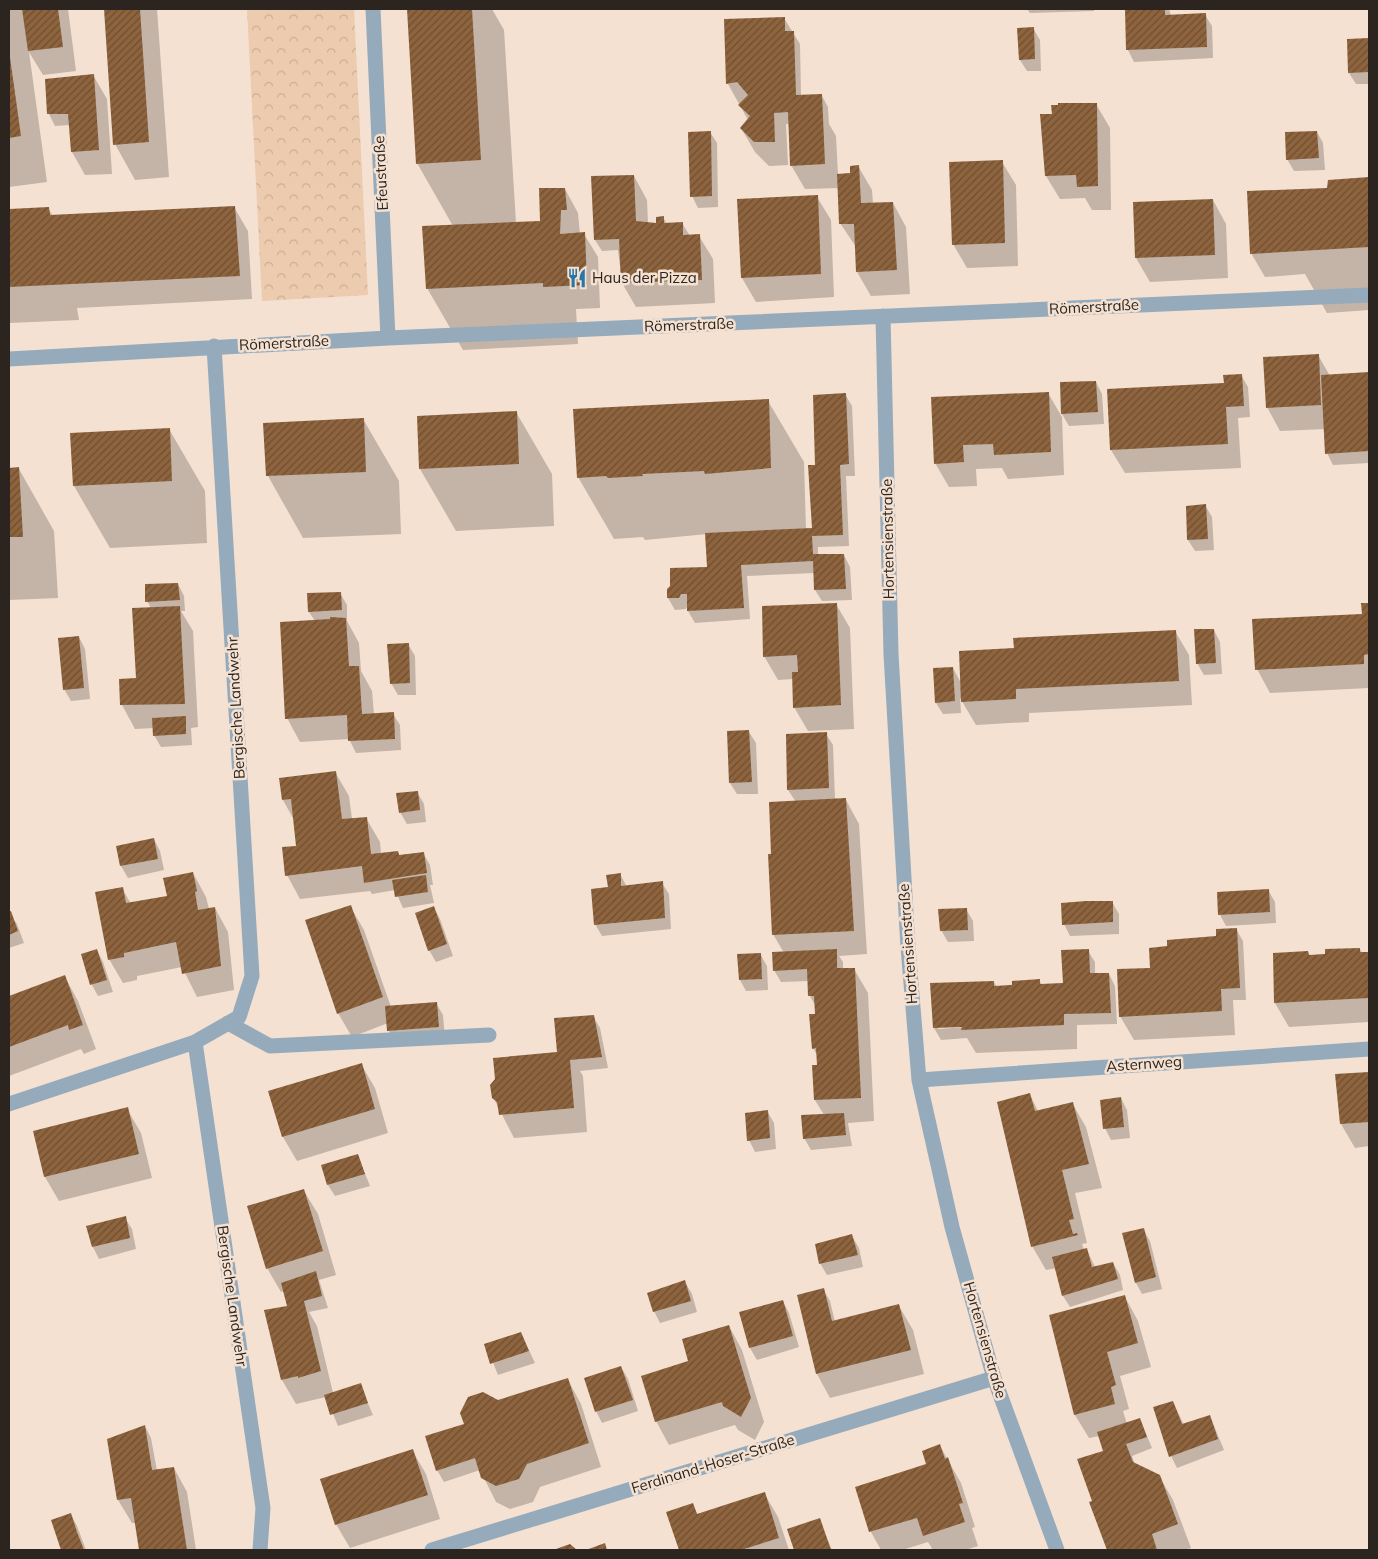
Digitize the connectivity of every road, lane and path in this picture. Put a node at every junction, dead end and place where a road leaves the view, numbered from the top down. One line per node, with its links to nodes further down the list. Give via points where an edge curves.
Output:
1 (373, 9): 4 (street, Efeustraße)
2 (1369, 294): 3 (street, Römerstraße)
3 (883, 316): 4 (street, Römerstraße); 11 (street, Hortensienstraße, via 890,654)
4 (388, 338): 5 (street, Römerstraße)
5 (214, 346): 6 (street, Römerstraße); 7 (street, Bergische Landwehr, via 252,976 239,1017)
6 (9, 359)
7 (228, 1023): 8 (street, via 270,1046); 9 (street, Bergische Landwehr)
8 (489, 1035)
9 (195, 1042): 12 (street, Bergische Landwehr); 14 (street, Bergische Landwehr, via 263,1508)
10 (1369, 1049): 11 (street, Asternweg)
11 (918, 1080): 13 (street, Hortensienstraße, via 952,1227)
12 (9, 1104)
13 (994, 1378): 15 (street, Ferdinand-Hoser-Straße); 16 (street, Hortensienstraße)
14 (260, 1550)
15 (432, 1550)
16 (1057, 1550)

